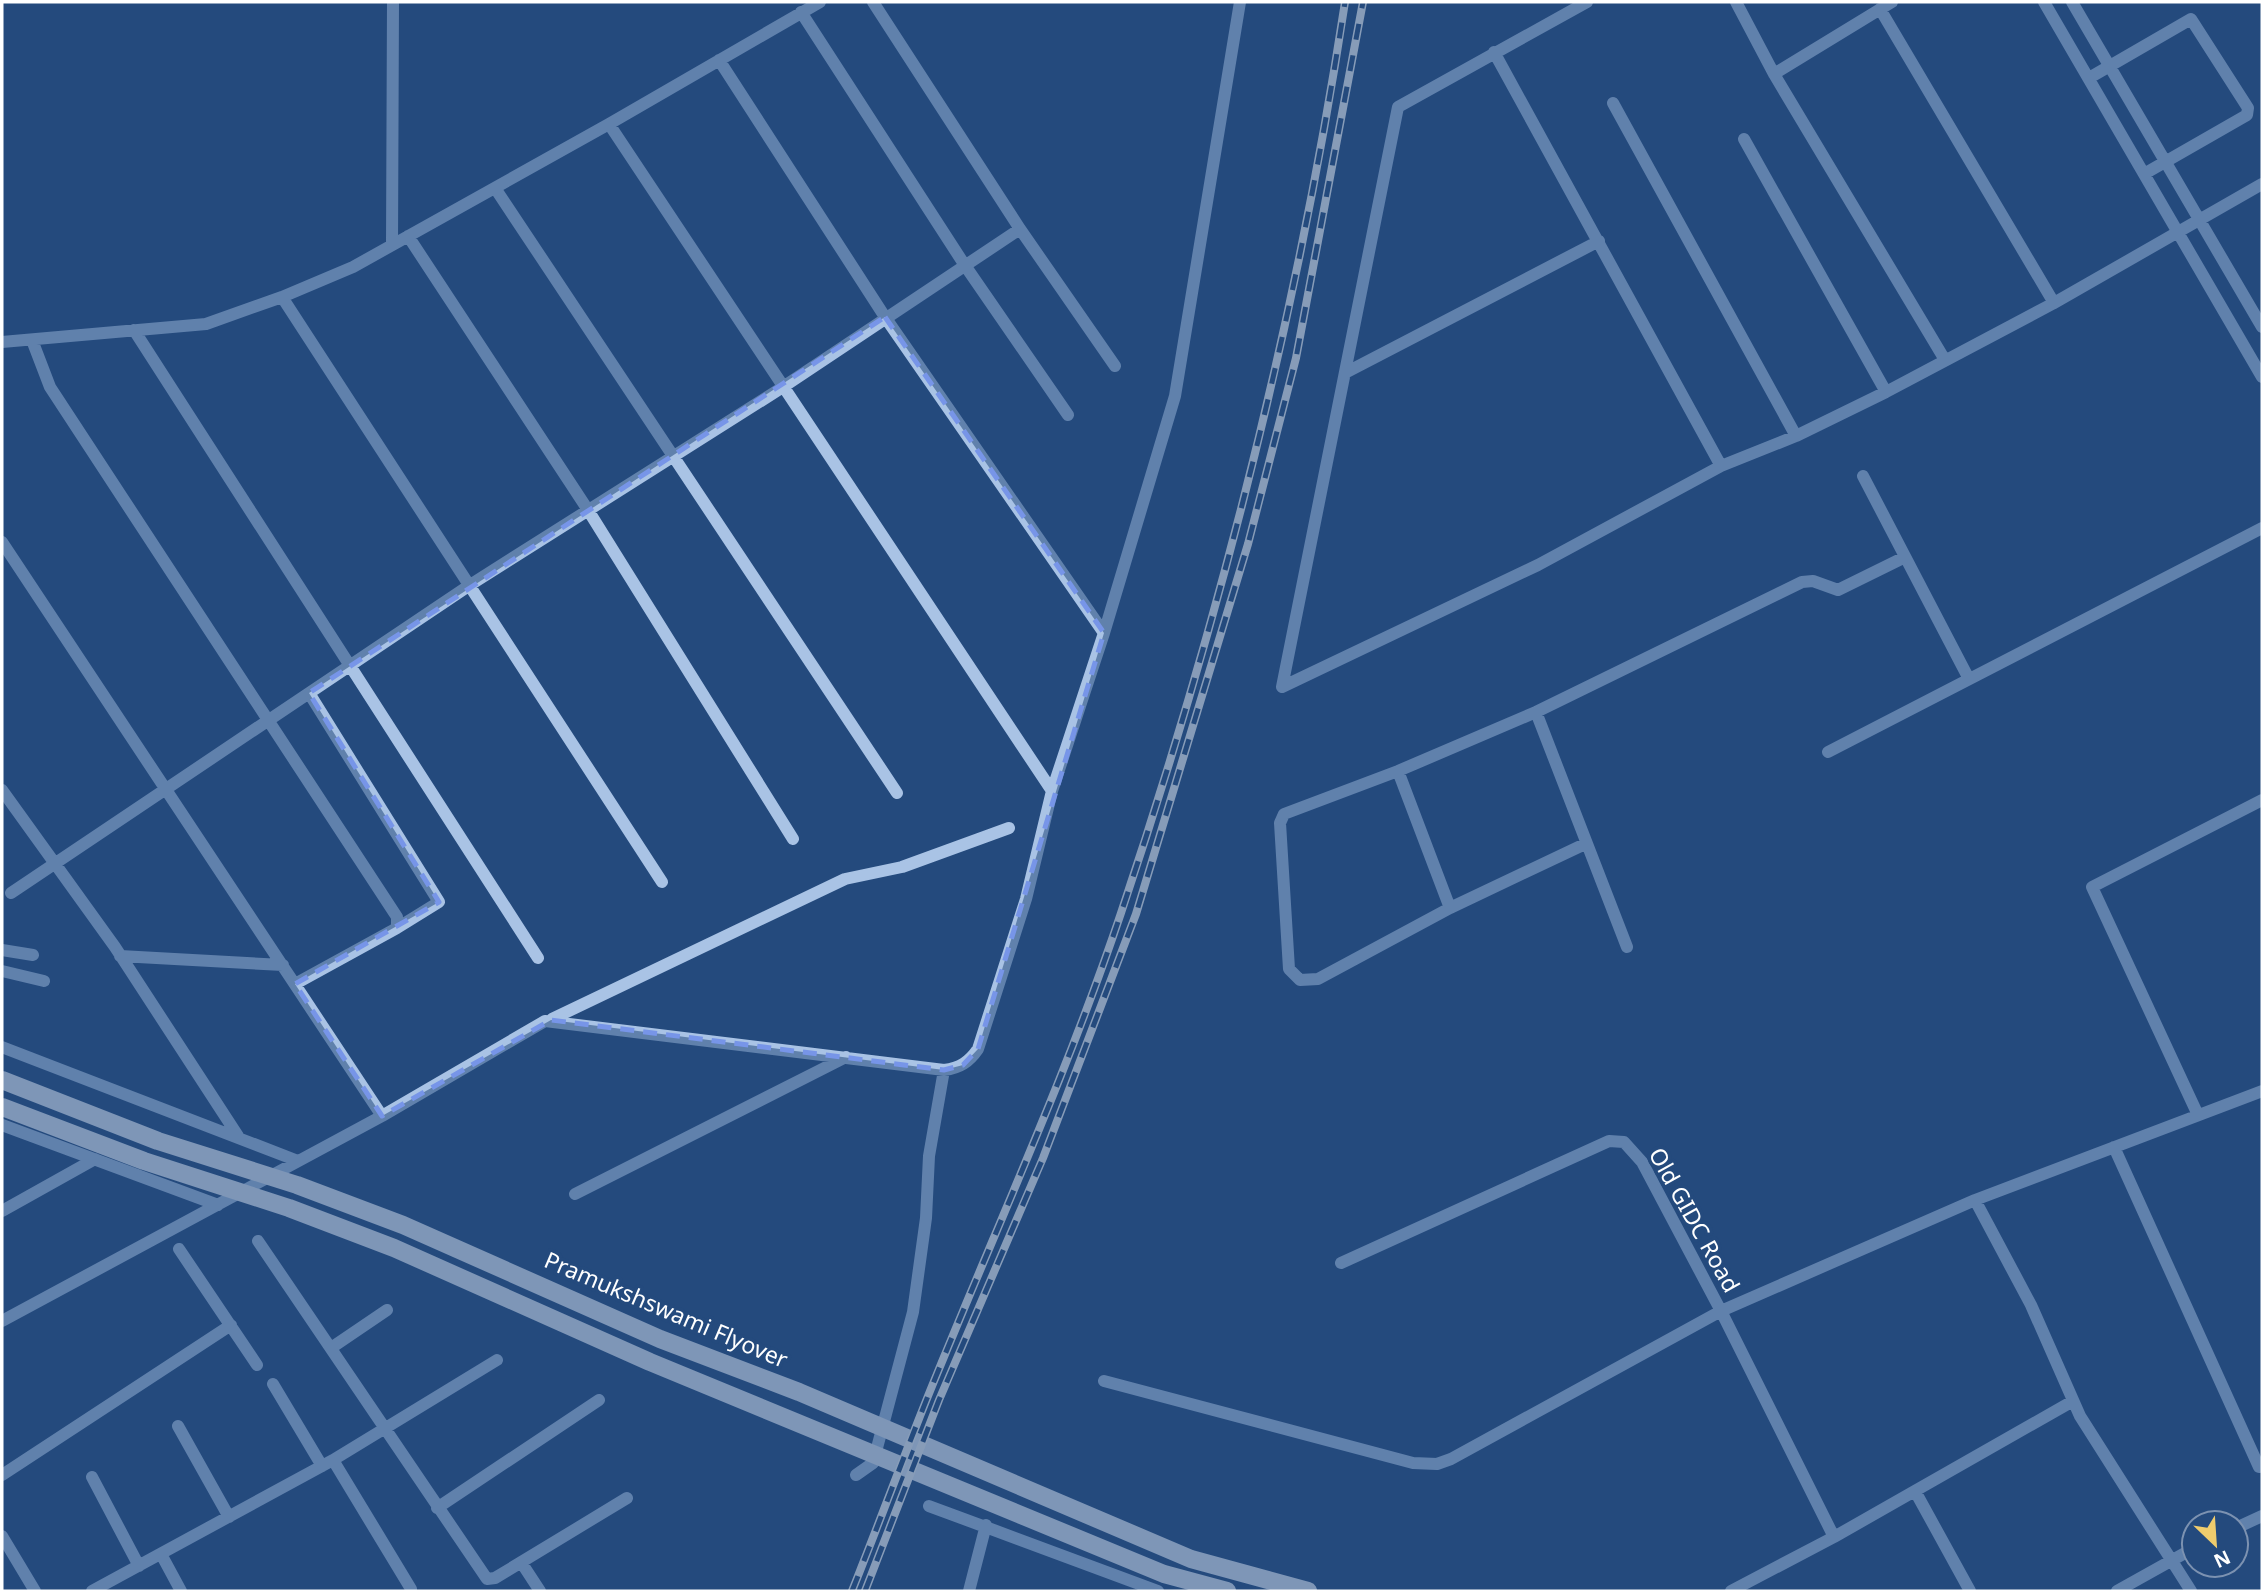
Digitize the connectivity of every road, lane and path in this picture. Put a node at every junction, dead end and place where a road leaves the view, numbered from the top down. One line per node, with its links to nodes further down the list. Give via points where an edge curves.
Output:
1 (393, 2): 29 (street)
2 (820, 2): 11 (street)
3 (873, 2): 25 (street)
4 (1240, 2): 54 (street, via 1175,396)
5 (1587, 2): 12 (street)
6 (1736, 2): 15 (street)
7 (1892, 2): 10 (street)
8 (2044, 2): 16 (street)
9 (2072, 2): 14 (street)
10 (1880, 9): 15 (street); 32 (street)
11 (801, 12): 13 (street); 30 (street)
12 (1493, 52): 28 (street); 40 (street, via 1398,107)
13 (719, 60): 18 (street); 33 (street)
14 (2110, 66): 16 (street); 20 (street); 20 (street, via 2191,19 2248,108 2246,115)
15 (1774, 75): 38 (street)
16 (2089, 78): 21 (street)
17 (1614, 103): 45 (street)
18 (610, 124): 23 (street); 42 (street)
19 (1744, 139): 43 (street)
20 (2165, 162): 21 (street); 24 (street)
21 (2144, 174): 26 (street)
22 (2262, 184): 24 (street)
23 (495, 188): 27 (street); 46 (street)
24 (2200, 221): 26 (street); 34 (street)
25 (1020, 229): 30 (street); 39 (street)
26 (2177, 233): 32 (street); 41 (street)
27 (408, 236): 29 (street); 49 (street)
28 (1599, 240): 40 (street); 47 (street)
29 (393, 244): 31 (street)
30 (964, 264): 33 (street); 44 (street)
31 (282, 298): 35 (street, via 206,324); 53 (street)
32 (2054, 303): 38 (street)
33 (886, 317): 42 (street); 54 (street)
34 (2262, 327)
35 (134, 330): 36 (street); 55 (street)
36 (32, 340): 37 (street); 59 (street, via 50,387)
37 (2, 342)
38 (1945, 360): 43 (street)
39 (1115, 366)
40 (1345, 373): 47 (street, via 1282,687 1538,565)
41 (2262, 377)
42 (783, 387): 46 (street); 64 (street)
43 (1886, 392): 45 (street)
44 (1068, 415)
45 (1796, 436): 47 (street)
46 (672, 458): 49 (street); 65 (street)
47 (1721, 466)
48 (1863, 476): 52 (street)
49 (589, 510): 53 (street); 68 (street)
50 (2262, 528): 56 (street)
51 (2, 542): 62 (street)
52 (1903, 558): 56 (street); 58 (street, via 1838,590 1802,582)
53 (470, 585): 55 (street); 71 (street)
54 (1104, 633): 64 (street)
55 (352, 665): 57 (street); 79 (street)
56 (1969, 679): 60 (street)
57 (309, 693): 59 (street); 74 (street, via 439,902)
58 (1536, 712): 61 (street); 69 (street)
59 (270, 720): 62 (street); 74 (street, via 394,910)
60 (1828, 752)
61 (1398, 771): 73 (street); 73 (street, via 1281,818 1289,969 1300,980 1318,979)
62 (167, 789): 70 (street); 80 (street)
63 (2, 790): 70 (street)
64 (1052, 791): 87 (street, via 1026,900 978,1049 963,1065)
65 (897, 793)
66 (2262, 800): 91 (street, via 2092,887)
67 (1009, 828): 84 (street, via 902,867 845,879)
68 (793, 839)
69 (1585, 844): 73 (street); 75 (street)
70 (54, 864): 72 (street); 78 (street)
71 (662, 882)
72 (11, 893)
73 (1450, 908)
74 (397, 928): 83 (street)
75 (1627, 947)
76 (2, 950): 77 (street)
77 (33, 955)
78 (120, 956): 80 (street); 95 (street)
79 (538, 958)
80 (283, 965): 83 (street)
81 (2, 971): 82 (street)
82 (44, 981)
83 (295, 984): 92 (street)
84 (551, 1020): 86 (street); 92 (street)
85 (2, 1047): 95 (street)
86 (846, 1057): 87 (street); 99 (street)
87 (944, 1070): 122 (street, via 929,1156 913,1312 873,1463)
88 (2, 1080): 145 (main road, Pramukshswami Flyover, via 158,1142 297,1185 403,1225 660,1339 799,1392 1191,1559)
89 (2262, 1091): 91 (street, Old GIDC Road)
90 (2, 1107): 144 (main road, via 394,1248 650,1362 1164,1574)
91 (2198, 1115): 96 (street, Old GIDC Road)
92 (382, 1116): 98 (street)
93 (8, 1127): 94 (street); 97 (street)
94 (2, 1136)
95 (238, 1136): 98 (street)
96 (2114, 1147): 100 (street, Old GIDC Road); 120 (street)
97 (95, 1159): 101 (street); 102 (street)
98 (298, 1161): 101 (street)
99 (575, 1194)
100 (1975, 1200): 107 (street, Old GIDC Road); 116 (street, via 2031,1305)
101 (218, 1205): 108 (street)
102 (2, 1211)
103 (258, 1241): 110 (street)
104 (179, 1249): 109 (street)
105 (1340, 1263): 107 (street, Old GIDC Road, via 1608,1141 1624,1142 1642,1162)
106 (387, 1310): 110 (street)
107 (1721, 1311): 113 (street, via 1437,1464 1413,1463); 131 (street)
108 (2, 1321)
109 (231, 1325): 112 (street); 121 (street)
110 (331, 1348): 118 (street)
111 (497, 1360): 118 (street)
112 (257, 1365)
113 (1104, 1381)
114 (273, 1384): 119 (street)
115 (599, 1400): 127 (street)
116 (2073, 1401): 124 (street); 134 (street)
117 (178, 1426): 128 (street)
118 (383, 1428): 119 (street); 127 (street)
119 (328, 1463): 128 (street); 137 (street)
120 (2259, 1467)
121 (4, 1469)
122 (856, 1475)
123 (92, 1477): 136 (street)
124 (1915, 1491): 131 (street); 147 (street)
125 (627, 1498): 135 (street)
126 (929, 1506): 129 (street)
127 (437, 1508): 135 (street, via 487,1579)
128 (229, 1517): 132 (street)
129 (986, 1525): 142 (street); 143 (street)
130 (2, 1536): 138 (street)
131 (1834, 1537): 146 (street)
132 (161, 1554): 136 (street); 140 (street)
133 (2180, 1555): 134 (street)
134 (2170, 1560): 148 (street); 149 (street)
135 (521, 1562): 141 (street)
136 (139, 1566): 139 (street)
137 (411, 1589)
138 (35, 1591)
139 (92, 1591)
140 (181, 1591)
141 (540, 1591)
142 (969, 1591)
143 (1158, 1591)
144 (1227, 1591)
145 (1308, 1591)
146 (1731, 1591)
147 (1970, 1591)
148 (2117, 1591)
149 (2191, 1591)

